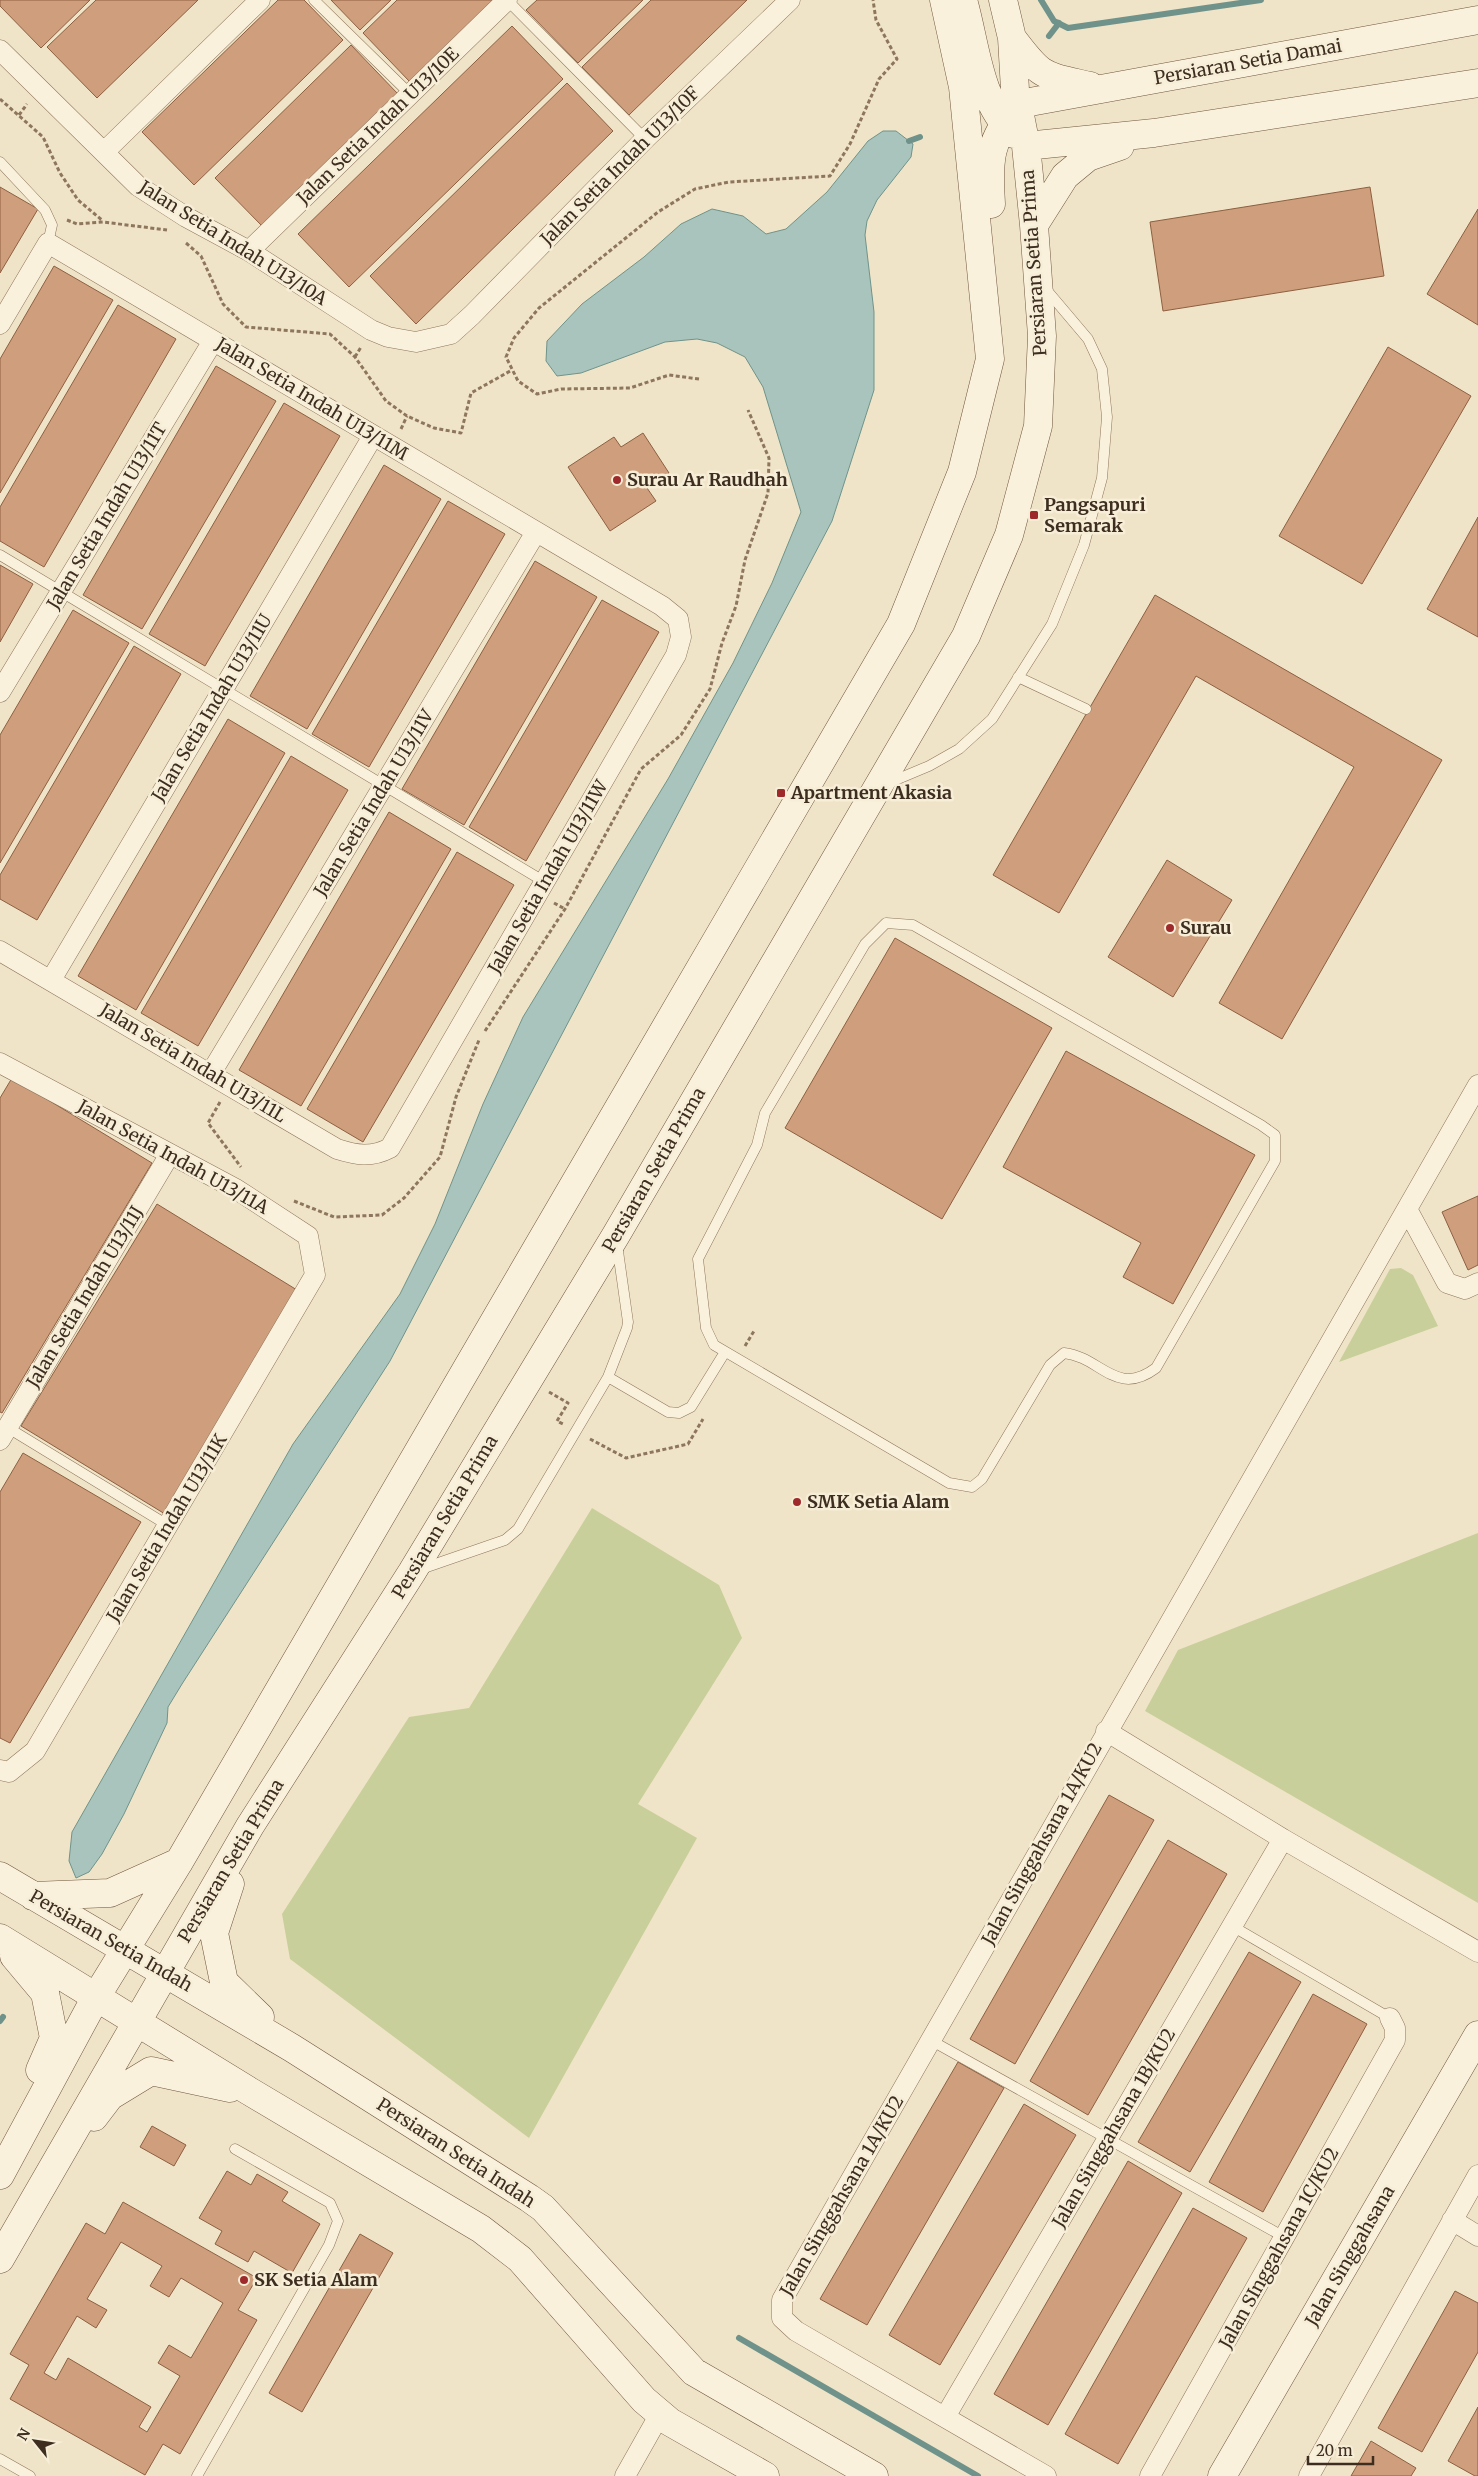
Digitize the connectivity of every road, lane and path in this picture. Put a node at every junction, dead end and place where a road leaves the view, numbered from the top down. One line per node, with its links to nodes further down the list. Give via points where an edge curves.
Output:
1 (260, 0): 20 (street)
2 (314, 0): 14 (lane)
3 (507, 0): 14 (street, Jalan Setia Indah U13/10E); 18 (lane)
4 (790, 0): 18 (street, Jalan Setia Indah U13/10F)
5 (873, 0): 34 (path, via 876,20 897,59 879,79 850,144 830,176 729,182 695,189 658,212 539,308 514,338 506,357)
6 (944, 0): 33 (street, via 963,87)
7 (963, 0): 16 (street, via 980,73)
8 (1003, 0): 10 (street, Persiaran Setia Prima)
9 (1478, 20): 13 (street, Persiaran Setia Damai)
10 (1012, 38): 13 (street, via 1042,74); 16 (street, Persiaran Setia Prima, via 1016,90)
11 (0, 50): 20 (street, Jalan Setia Indah U13/10A)
12 (1478, 82): 17 (street)
13 (1104, 88): 16 (street, Persiaran Setia Damai)
14 (410, 94): 27 (street, Jalan Setia Indah U13/10E)
15 (0, 99): 22 (path, via 43,137 60,174 78,200)
16 (1011, 114): 19 (street, Persiaran Setia Prima); 33 (street, via 989,162 992,242 1000,297)
17 (1154, 133): 19 (street); 24 (street, via 1088,157 1065,176)
18 (645, 139): 31 (street, Jalan Setia Indah U13/10F)
19 (1026, 146): 24 (street, Persiaran Setia Prima)
20 (104, 152): 27 (street, Jalan Setia Indah U13/10A, via 138,186)
21 (0, 162): 26 (lane, via 45,210 52,225)
22 (103, 222): 23 (path); 25 (path)
23 (77, 224)
24 (1034, 225): 29 (street, Persiaran Setia Prima)
25 (173, 231)
26 (48, 243): 30 (street); 32 (street, Jalan Setia Indah U13/11M)
27 (249, 251): 31 (street, Jalan Setia Indah U13/10A, via 371,330 388,337 416,342)
28 (201, 256): 34 (path, via 222,304 246,327 330,334 355,357 386,401 407,416 434,428 461,433 470,393)
29 (1037, 279): 42 (lane, via 1088,339 1102,369 1107,417 1102,478 1084,545 1052,624); 47 (street, Persiaran Setia Prima, via 1042,336 1038,426 1009,534 966,636)
30 (0, 324)
31 (451, 334)
32 (213, 341): 37 (street, Jalan Setia Indah U13/11M); 40 (street, Jalan Setia Indah U13/11T)
33 (990, 359): 72 (street, via 962,472 901,624)
34 (512, 370): 35 (path, via 518,382 537,394 561,389 630,388 669,375)
35 (699, 379)
36 (748, 410): 58 (path, via 769,458 768,493 744,560 736,606 710,688 680,734 641,769 565,908 479,1038 456,1097 440,1157 419,1183 382,1215 334,1217)
37 (373, 436): 38 (street, Jalan Setia Indah U13/11M); 43 (street, Jalan Setia Indah U13/11U)
38 (536, 532): 41 (street, Jalan Setia Indah U13/11M); 46 (street, Jalan Setia Indah U13/11V)
39 (0, 555): 40 (lane)
40 (60, 592): 43 (lane); 44 (street, Jalan Setia Indah U13/11T)
41 (662, 606): 48 (street, Jalan Setia Indah U13/11W, via 678,619 681,637 676,655)
42 (1018, 677): 45 (lane); 47 (lane, via 992,719 959,749)
43 (224, 688): 46 (lane); 50 (street, Jalan Setia Indah U13/11U)
44 (0, 692)
45 (1086, 709)
46 (385, 784): 48 (lane); 52 (street, Jalan Setia Indah U13/11V)
47 (877, 788): 60 (street, Persiaran Setia Prima)
48 (545, 882): 55 (street, Jalan Setia Indah U13/11W)
49 (0, 951): 50 (street, Jalan Setia Indah U13/11L)
50 (52, 980): 52 (street, Jalan Setia Indah U13/11L)
51 (1, 1065): 56 (street, Jalan Setia Indah U13/11A)
52 (212, 1073): 55 (street, Jalan Setia Indah U13/11L, via 337,1149 357,1156 378,1154)
53 (1478, 1085): 59 (street)
54 (208, 1123): 57 (path)
55 (390, 1148)
56 (170, 1154): 61 (street, Jalan Setia Indah U13/11A, via 236,1189 308,1236); 65 (street, Jalan Setia Indah U13/11J)
57 (241, 1168)
58 (289, 1198)
59 (1407, 1209): 62 (street, via 1447,1283 1465,1289); 68 (street)
60 (616, 1235): 64 (lane, via 628,1322); 67 (street, Persiaran Setia Prima)
61 (315, 1276): 66 (street, Jalan Setia Indah U13/11K)
62 (1478, 1283)
63 (725, 1352): 63 (lane, via 714,1345 706,1328 698,1260 757,1145 764,1113 865,944 886,923 914,925 1275,1135 1275,1161 1156,1368 1134,1380 1123,1380 1077,1355 1064,1353 1050,1365 982,1479 972,1487 949,1483); 64 (lane, via 691,1407 679,1413 668,1412)
64 (608, 1377): 67 (lane, via 518,1529 505,1540)
65 (3, 1430): 66 (lane)
66 (168, 1526): 69 (street, Jalan Setia Indah U13/11K, via 35,1751)
67 (412, 1572): 70 (street, Persiaran Setia Prima)
68 (1106, 1731): 71 (street, Jalan Singgahsana 1A/KU2); 84 (street, Jalan Singgahsana 1A/KU2)
69 (4, 1771)
70 (250, 1826): 79 (street, Persiaran Setia Prima); 85 (street, via 214,1933 224,1982)
71 (1283, 1838): 75 (street, Jalan Singgahsana 1B/KU2); 78 (street, Jalan Singgahsana 1A/KU2)
72 (179, 1862): 74 (street, via 110,1893); 77 (street)
73 (0, 1876): 74 (street, Persiaran Setia Indah)
74 (33, 1896): 77 (street, Persiaran Setia Indah)
75 (1232, 1926): 81 (lane); 87 (street, Jalan Singgahsana 1B/KU2)
76 (0, 1938): 80 (street); 89 (street, via 45,1993 54,2038)
77 (126, 1950): 79 (street, Persiaran Setia Indah); 80 (street)
78 (1478, 1952)
79 (165, 1973): 82 (street, Persiaran Setia Prima); 85 (street, Persiaran Setia Indah)
80 (96, 1997): 82 (street); 91 (street)
81 (1390, 2018): 95 (street, Jalan SInggahsana 1C/KU2, via 1396,2028 1395,2040)
82 (136, 2022): 86 (street); 90 (street, Persiaran Setia Prima)
83 (1478, 2035): 107 (street, Jalan Singgahsana)
84 (932, 2041): 87 (lane); 98 (street, Jalan Singgahsana 1A/KU2, via 782,2300 782,2318 796,2331)
85 (292, 2048): 104 (street, Persiaran Setia Indah, via 543,2208 694,2372)
86 (249, 2091): 90 (street, via 151,2071 110,2096); 97 (street, via 480,2229 520,2258 644,2400)
87 (1107, 2139): 95 (lane); 98 (street, Jalan Singgahsana 1B/KU2)
88 (235, 2149): 101 (lane, via 330,2203 338,2221 329,2245)
89 (0, 2163)
90 (56, 2165): 96 (street, Persiaran Setia Prima)
91 (0, 2175)
92 (1478, 2175): 93 (street)
93 (1452, 2220): 94 (street); 108 (street)
94 (1478, 2236)
95 (1286, 2238): 106 (street, Jalan SInggahsana 1C/KU2)
96 (0, 2259)
97 (660, 2414): 102 (street); 103 (street)
98 (945, 2417): 105 (street)
99 (0, 2458): 100 (lane)
100 (30, 2476)
101 (197, 2476)
102 (625, 2476)
103 (765, 2476)
104 (874, 2476)
105 (1046, 2476)
106 (1150, 2476)
107 (1222, 2476)
108 (1308, 2476)

